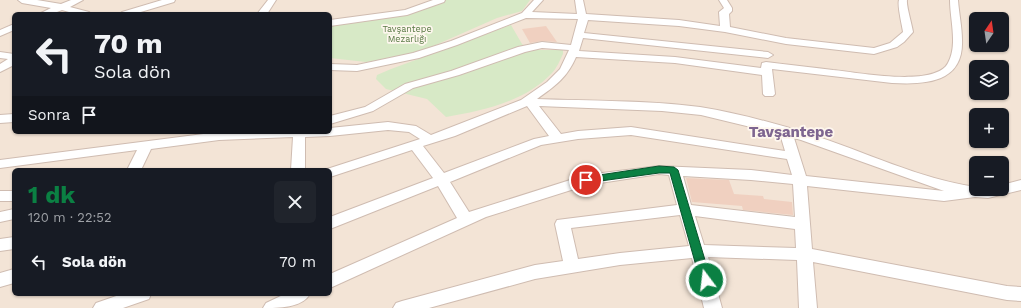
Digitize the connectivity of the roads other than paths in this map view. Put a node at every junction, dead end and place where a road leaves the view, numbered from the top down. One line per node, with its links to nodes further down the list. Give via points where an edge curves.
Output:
1 (22, 0): 11 (street)
2 (79, 0): 11 (street)
3 (171, 0): 14 (street)
4 (272, 0): 15 (street)
5 (441, 0): 18 (street, via 407,12)
6 (539, 0): 16 (street)
7 (579, 0): 17 (street)
8 (723, 0): 20 (street, via 728,8 728,11 724,12)
9 (903, 0): 23 (street, via 908,32 901,41 882,50 835,48)
10 (954, 0): 27 (street, via 957,48 953,65 943,73 929,78 885,79)
11 (61, 7): 12 (street); 13 (street)
12 (49, 12)
13 (79, 12)
14 (132, 12)
15 (263, 12)
16 (525, 15): 17 (street); 28 (street, via 415,56 357,68)
17 (583, 16): 20 (street, via 672,22); 22 (street)
18 (332, 23)
19 (12, 28): 21 (street)
20 (724, 29): 23 (street)
21 (0, 33)
22 (579, 35): 24 (street); 27 (street, via 694,46)
23 (771, 37): 27 (street)
24 (573, 51): 27 (street, via 675,60); 30 (street, via 565,70); 33 (street, via 542,45 522,49 409,86 369,109)
25 (0, 54): 26 (street)
26 (12, 58)
27 (767, 64): 29 (street)
28 (332, 67)
29 (769, 94)
30 (527, 102): 35 (street, via 662,106 701,111); 38 (street); 39 (street)
31 (12, 118): 32 (street)
32 (0, 119)
33 (332, 119)
34 (332, 132): 39 (street, via 388,126 412,129)
35 (786, 132): 42 (street); 52 (street, via 947,187)
36 (219, 134): 40 (street)
37 (299, 134): 45 (street)
38 (558, 139): 42 (street, via 630,131); 48 (street, via 538,142)
39 (429, 140): 41 (street)
40 (147, 144): 43 (street); 44 (street)
41 (414, 144): 47 (street); 48 (street)
42 (792, 156): 49 (street)
43 (0, 164)
44 (135, 168)
45 (298, 168)
46 (674, 170): 49 (street); 56 (street); 59 (street, via 586,180)
47 (332, 171)
48 (441, 179): 59 (street); 60 (street)
49 (800, 180): 53 (street, via 944,196); 61 (street)
50 (1021, 185): 51 (street)
51 (1009, 188)
52 (969, 191)
53 (969, 193)
54 (0, 196): 55 (street)
55 (12, 196)
56 (684, 209): 61 (street); 64 (street); 66 (street, via 562,224)
57 (12, 214): 58 (street)
58 (0, 217)
59 (466, 220): 69 (street)
60 (332, 221)
61 (803, 224): 65 (street)
62 (12, 242): 63 (street)
63 (0, 245)
64 (698, 251): 65 (street); 66 (street); 77 (street)
65 (804, 254): 70 (street); 78 (street)
66 (572, 266): 76 (street, via 535,272)
67 (12, 277): 68 (street)
68 (0, 280)
69 (332, 280)
70 (1021, 294)
71 (137, 296): 73 (street)
72 (294, 301): 75 (street)
73 (119, 302): 74 (street)
74 (102, 308)
75 (272, 308)
76 (402, 308)
77 (713, 308)
78 (808, 308)

